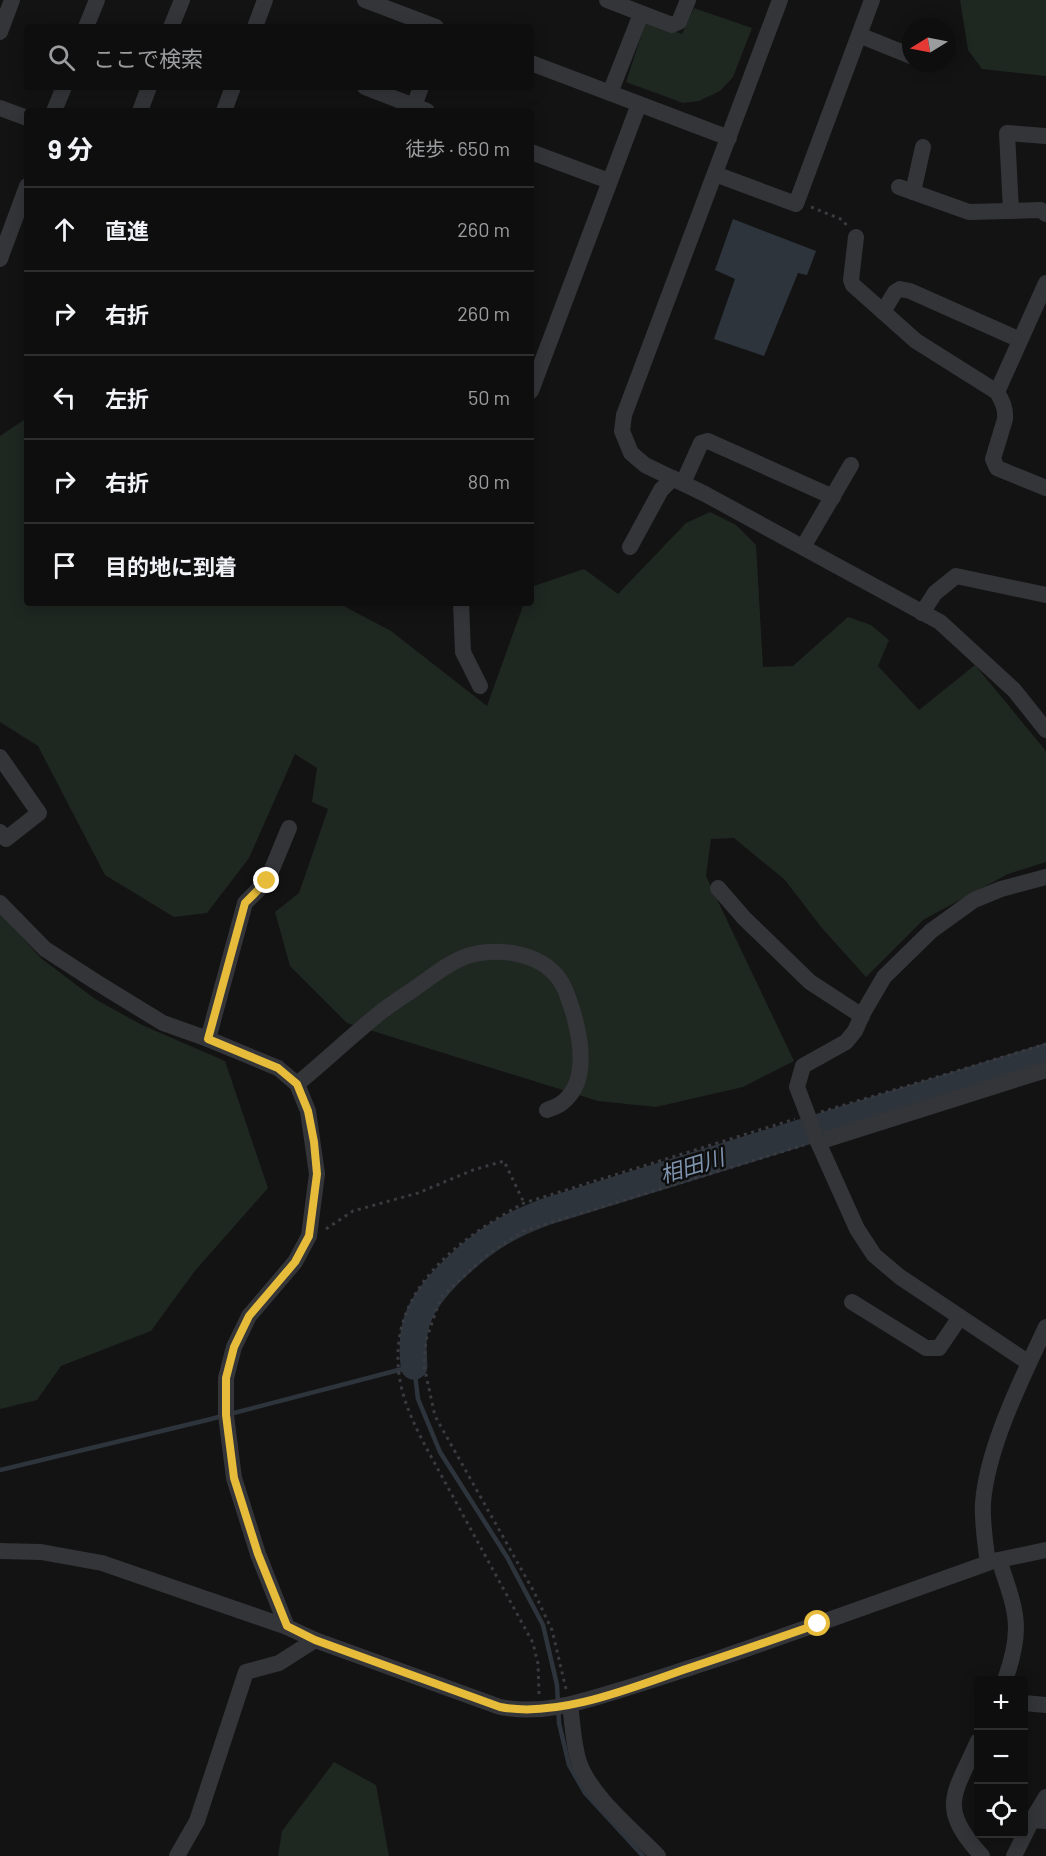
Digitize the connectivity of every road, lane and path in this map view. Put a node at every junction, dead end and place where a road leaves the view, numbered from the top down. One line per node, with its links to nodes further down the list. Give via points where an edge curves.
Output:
1 (12, 0): 16 (street)
2 (97, 0): 12 (street)
3 (182, 0): 13 (street)
4 (266, 0): 14 (street)
5 (364, 0): 10 (street)
6 (607, 0): 11 (street)
7 (688, 0): 11 (street, via 680,22 672,25)
8 (780, 0): 34 (street)
9 (872, 0): 17 (street)
10 (384, 3): 15 (street)
11 (641, 14): 25 (street)
12 (87, 24)
13 (172, 24)
14 (256, 24)
15 (430, 24)
16 (0, 32)
17 (859, 35): 18 (street); 40 (street)
18 (902, 52)
19 (534, 64): 25 (street)
20 (62, 90): 28 (street)
21 (148, 90): 29 (street)
22 (232, 90): 30 (street)
23 (372, 90): 31 (street)
24 (421, 90): 31 (street)
25 (610, 93): 26 (street)
26 (639, 104): 34 (street); 38 (street)
27 (0, 108): 32 (street)
28 (55, 108)
29 (141, 108)
30 (225, 108)
31 (421, 108)
32 (24, 117)
33 (1046, 136): 41 (street, via 1008,133)
34 (729, 138): 37 (street)
35 (923, 147): 41 (street, via 906,189 969,212)
36 (534, 155): 38 (street)
37 (715, 174): 40 (street, via 796,204); 51 (street, via 624,415 622,431 631,453 645,465)
38 (609, 181): 48 (street)
39 (24, 194): 44 (street)
40 (797, 201): 43 (path, via 843,220)
41 (1011, 211): 42 (street, via 1041,210)
42 (1046, 214)
43 (856, 237): 46 (street, via 851,280)
44 (0, 259)
45 (1046, 283): 47 (street)
46 (883, 312): 47 (street, via 895,292 910,291); 49 (street, via 916,341)
47 (1020, 340): 49 (street)
48 (534, 383)
49 (997, 392): 52 (street, via 1006,412 993,459 997,468)
50 (851, 465): 53 (street)
51 (674, 478): 53 (street, via 701,443 708,441); 54 (street, via 661,490); 55 (street)
52 (1046, 488)
53 (832, 497): 55 (street)
54 (630, 547)
55 (803, 547): 58 (street)
56 (1046, 596): 58 (street, via 956,576 935,593)
57 (461, 606): 59 (street, via 463,651)
58 (922, 613): 60 (street, via 962,640)
59 (480, 686)
60 (1040, 711): 61 (street)
61 (1046, 730)
62 (0, 757): 64 (street, via 39,813 6,839)
63 (289, 828): 69 (street, via 267,881 245,903)
64 (0, 832)
65 (1046, 877): 68 (street, via 974,900 932,931 884,977)
66 (718, 888): 68 (street, via 810,982)
67 (0, 903): 69 (street, via 45,949 163,1023)
68 (862, 1016): 74 (street, via 846,1042 803,1066 797,1087)
69 (208, 1039): 72 (street, via 278,1068)
70 (1046, 1044): 74 (path)
71 (1046, 1070): 75 (street)
72 (297, 1084): 73 (street, via 378,1014 446,967 467,956 514,953 534,959 561,980 578,1031 582,1062 575,1085 564,1102); 77 (street, via 308,1111 317,1174)
73 (547, 1110)
74 (808, 1116): 75 (street); 76 (path)
75 (817, 1139): 79 (street, via 857,1229 874,1256); 89 (path, via 523,1231 488,1255 441,1298 426,1340 424,1366 435,1416 552,1630)
76 (524, 1203): 77 (path, via 504,1161 353,1211 326,1229); 91 (path, via 491,1221 430,1272 408,1309 398,1360 404,1397 414,1423 534,1643)
77 (309, 1232): 85 (street, via 295,1262 249,1316 234,1347 226,1378 234,1478 258,1554)
78 (852, 1302): 79 (street, via 926,1348 939,1348)
79 (960, 1317): 81 (street)
80 (1046, 1327): 81 (street)
81 (1029, 1362): 84 (street, via 992,1454 987,1478 983,1504 985,1543)
82 (1046, 1550): 84 (street)
83 (0, 1551): 85 (street, via 41,1552 102,1563)
84 (994, 1561): 87 (street, via 1017,1615 1017,1635); 89 (street, via 652,1681)
85 (287, 1626): 86 (street)
86 (315, 1640): 91 (street, via 500,1707); 95 (street, via 279,1663 246,1672 197,1821)
87 (1006, 1676)
88 (1028, 1703): 90 (street)
89 (570, 1705): 91 (street); 96 (street, via 580,1764 595,1791)
90 (1046, 1705)
91 (539, 1711)
92 (974, 1750): 97 (street, via 953,1795 954,1810 959,1826)
93 (1046, 1797): 94 (street)
94 (1039, 1821): 98 (street)
95 (177, 1856)
96 (658, 1856)
97 (982, 1856)
98 (1014, 1856)

